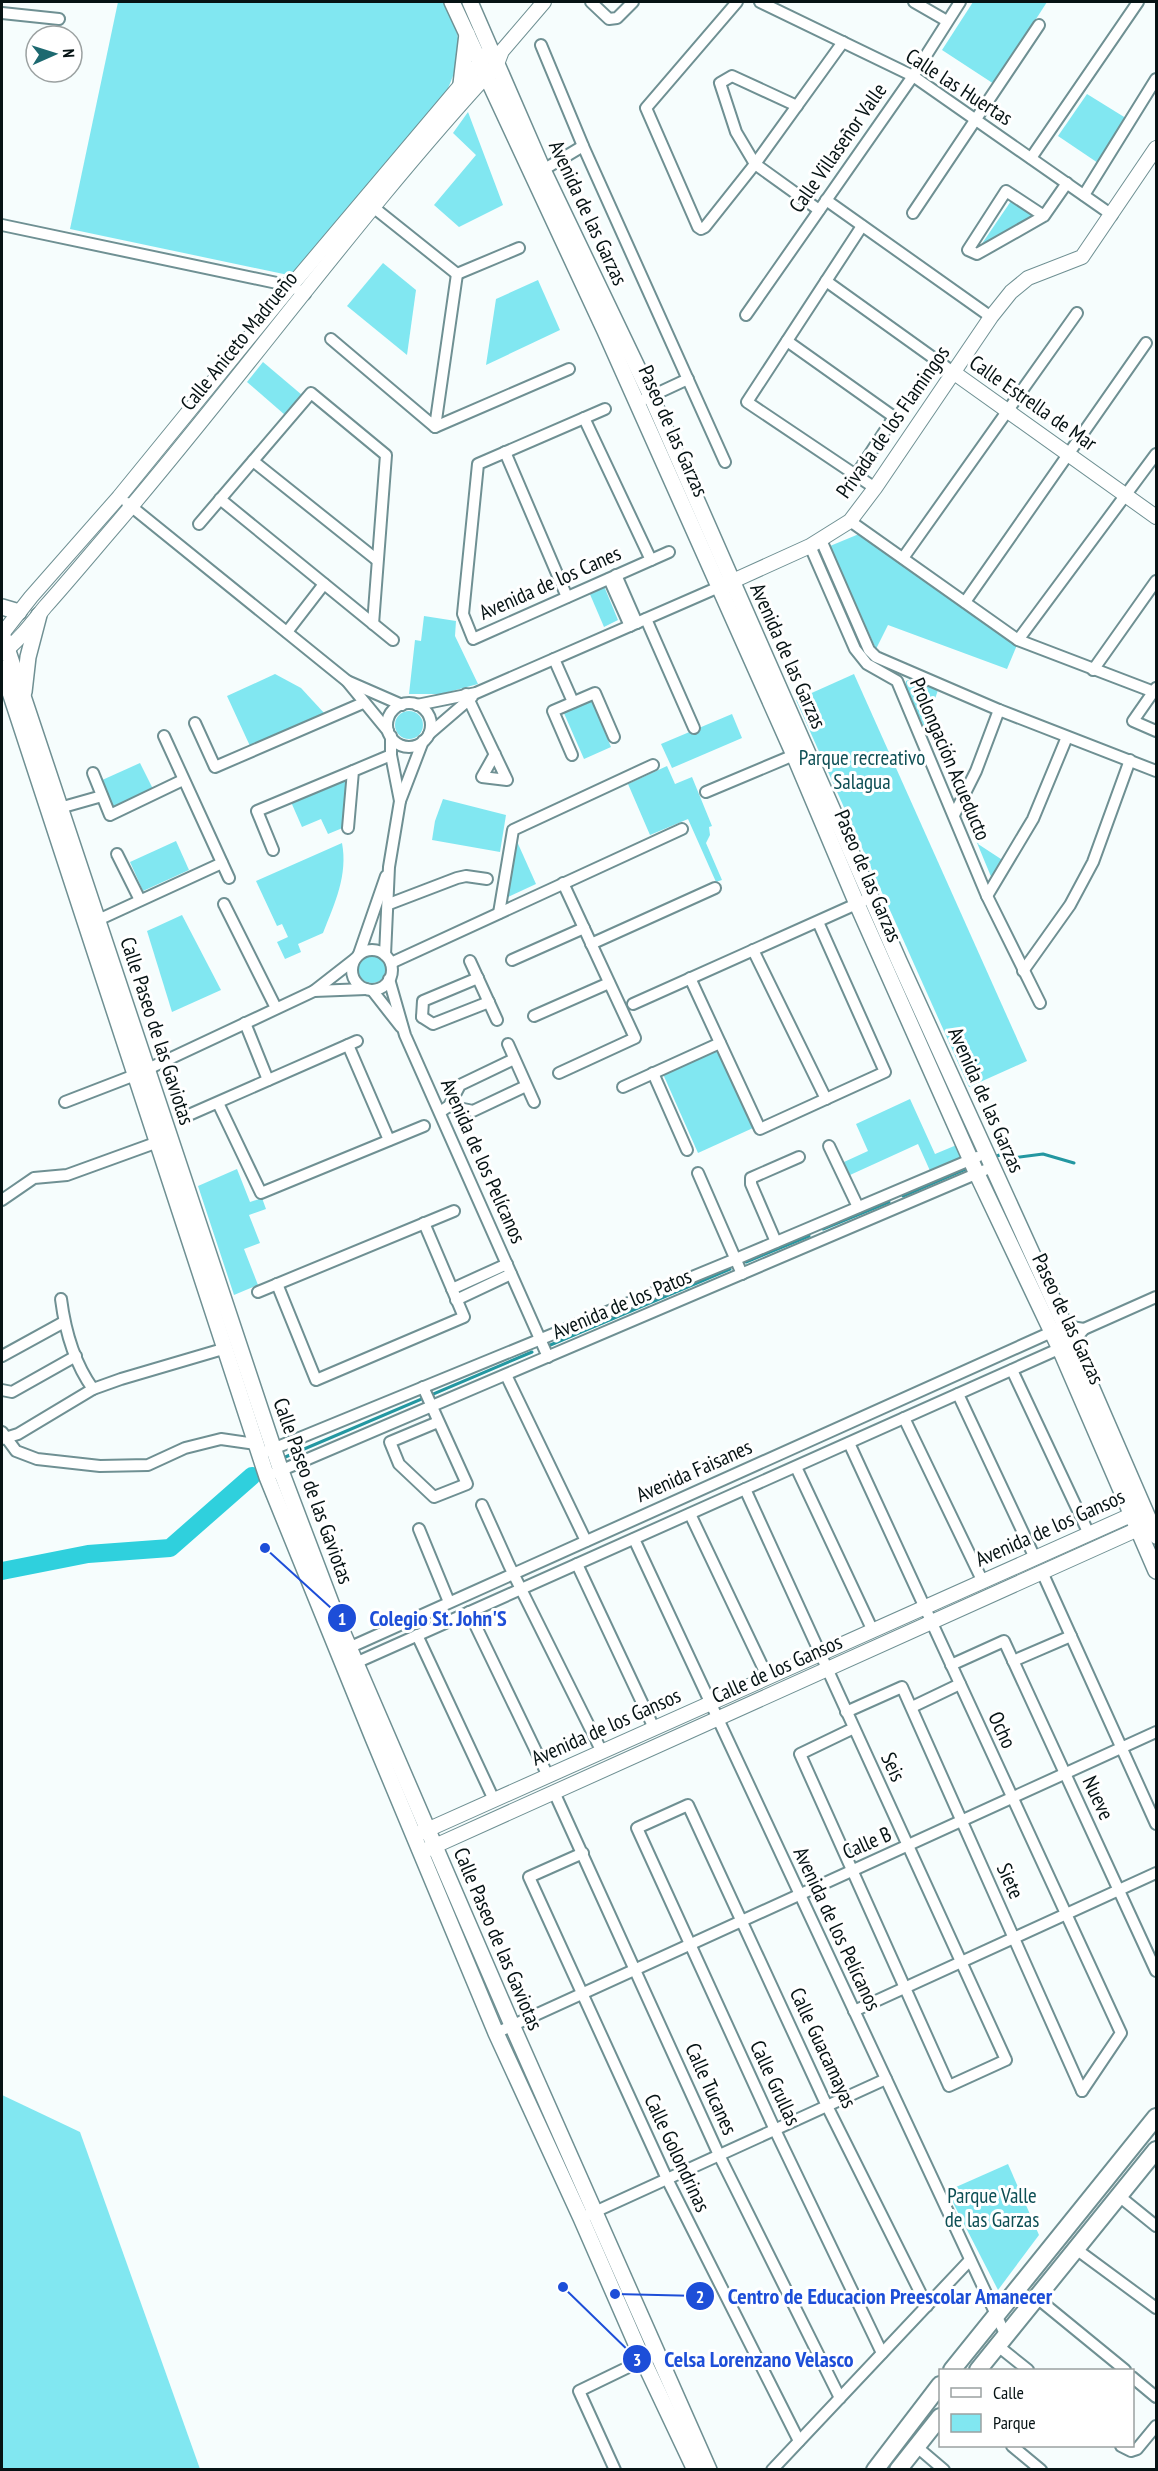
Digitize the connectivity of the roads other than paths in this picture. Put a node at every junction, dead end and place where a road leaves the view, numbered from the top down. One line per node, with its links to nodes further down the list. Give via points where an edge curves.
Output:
1 (452, 2): 16 (main road, Paseo de las Garzas)
2 (470, 2): 19 (main road, Paseo de las Garzas)
3 (544, 2): 19 (street, Calle Aniceto Madrueño)
4 (591, 2): 5 (street, via 609,19 617,18)
5 (633, 2)
6 (737, 2): 28 (street, via 646,108 701,229)
7 (760, 2): 11 (street, Calle las Huertas)
8 (914, 2): 14 (street)
9 (960, 2): 14 (street, Calle Villaseñor Valle)
10 (1138, 2): 27 (street)
11 (776, 5): 17 (street, Calle las Huertas)
12 (2, 13): 13 (street)
13 (59, 19)
14 (947, 21): 20 (street, Calle Villaseñor Valle)
15 (1039, 25): 24 (street)
16 (467, 34): 19 (main road, Paseo de las Garzas); 22 (main road)
17 (843, 42): 20 (street, Calle las Huertas); 23 (street)
18 (541, 45): 25 (street)
19 (491, 60): 22 (street, Calle Aniceto Madrueño); 29 (main road, Avenida de las Garzas); 32 (street, Calle Aniceto Madrueño); 53 (main road, Paseo de las Garzas)
20 (913, 75): 24 (street, Calle las Huertas); 33 (street, Calle Villaseñor Valle)
21 (1156, 79): 31 (street)
22 (461, 84): 32 (street, Calle Aniceto Madrueño)
23 (797, 106): 28 (street); 28 (street, via 732,76 720,83 736,132)
24 (976, 120): 27 (street, Calle las Huertas); 34 (street)
25 (583, 146): 29 (street); 52 (street)
26 (1156, 150): 35 (street)
27 (1031, 158): 30 (street, Calle las Huertas)
28 (755, 164): 33 (street)
29 (543, 170): 53 (main road, Avenida de las Garzas)
30 (1067, 183): 31 (street, Calle las Huertas); 36 (street)
31 (1084, 195): 35 (street, Calle las Huertas)
32 (368, 203): 40 (street); 42 (street, Calle Aniceto Madrueño); 43 (street, Calle Aniceto Madrueño)
33 (822, 205): 38 (street); 45 (street, Calle Villaseñor Valle)
34 (913, 213)
35 (1112, 215): 46 (street, Privada de los Flamingos, via 1082,257 1028,278)
36 (1044, 216): 36 (street, via 1006,191 969,250 977,254)
37 (2, 225): 42 (street)
38 (862, 226): 41 (street); 46 (street)
39 (519, 248): 40 (street)
40 (457, 274): 57 (street)
41 (826, 281): 48 (street); 51 (street, Calle Estrella de Mar)
42 (291, 286): 43 (street); 66 (street, Calle Aniceto Madrueño)
43 (305, 294): 68 (street, Calle Aniceto Madrueño)
44 (1077, 313): 55 (street)
45 (746, 315)
46 (991, 317): 51 (street, Privada de los Flamingos)
47 (331, 339): 57 (street)
48 (787, 341): 63 (street, via 894,417); 63 (street, via 747,402)
49 (1146, 343): 59 (street)
50 (569, 369): 57 (street)
51 (953, 372): 55 (street, Calle Estrella de Mar); 64 (street, Privada de los Flamingos)
52 (688, 378): 53 (street); 62 (street)
53 (644, 400): 80 (main road, Avenida de las Garzas)
54 (605, 409): 56 (street, Avenida de los Canes)
55 (1008, 411): 59 (street, Calle Estrella de Mar); 74 (street)
56 (584, 418): 58 (street, Avenida de los Canes); 76 (street)
57 (435, 427)
58 (505, 452): 81 (street); 81 (street, Avenida de los Canes, via 478,464 463,614 473,639)
59 (1068, 454): 65 (street, Calle Estrella de Mar); 82 (street)
60 (1156, 454): 65 (street)
61 (253, 461): 67 (street); 75 (street); 75 (street, via 311,393 386,455)
62 (725, 462)
63 (856, 475): 64 (street)
64 (875, 488): 70 (street, Privada de los Flamingos)
65 (1126, 495): 69 (street, Calle Estrella de Mar); 93 (street)
66 (119, 497): 68 (street); 84 (street, Calle Aniceto Madrueño)
67 (220, 499): 71 (street); 79 (street)
68 (131, 507): 85 (street, Calle Aniceto Madrueño); 90 (street)
69 (1156, 517)
70 (850, 521): 72 (street, Privada de los Flamingos); 74 (street)
71 (199, 524)
72 (815, 543): 80 (street, Privada de los Flamingos); 88 (street, Prolongación Acueducto); 89 (street, Prolongación Acueducto)
73 (669, 552): 76 (street, Avenida de los Canes)
74 (903, 558): 82 (street)
75 (377, 560): 87 (street)
76 (651, 560): 77 (street, Avenida de los Canes)
77 (612, 577): 81 (street, Avenida de los Canes); 86 (street)
78 (1156, 581): 98 (street)
79 (324, 584): 87 (street); 90 (street)
80 (725, 584): 86 (street); 117 (main road, Paseo de las Garzas); 142 (main road, Avenida de las Garzas)
81 (567, 597)
82 (965, 602): 93 (street)
83 (2, 607): 84 (main road)
84 (19, 612): 91 (street, Calle Aniceto Madrueño)
85 (39, 615): 94 (street, Calle Aniceto Madrueño); 102 (main road)
86 (638, 622): 95 (street); 109 (street)
87 (373, 624): 92 (street)
88 (858, 624): 89 (street); 96 (street, Prolongación Acueducto, via 869,650)
89 (846, 629): 96 (street, Prolongación Acueducto, via 867,664)
90 (287, 632): 99 (street)
91 (2, 634): 94 (main road, Calle Paseo de las Gaviotas)
92 (393, 640)
93 (1018, 640): 98 (street)
94 (5, 651): 102 (main road, Calle Paseo de las Gaviotas)
95 (551, 660): 101 (street); 104 (street)
96 (882, 666): 107 (street, Prolongación Acueducto); 130 (street, Prolongación Acueducto, via 897,681)
97 (2, 668): 129 (main road, Calle Paseo de las Gaviotas)
98 (1093, 670): 100 (street)
99 (347, 681): 103 (street); 105 (street)
100 (1155, 690): 110 (street, via 1133,721)
101 (470, 696): 106 (street); 113 (street); 116 (street)
102 (23, 698): 129 (main road, Calle Paseo de las Gaviotas)
103 (363, 703): 108 (street, via 215,766); 111 (street)
104 (570, 703): 114 (street, via 595,693); 119 (street, via 553,711)
105 (402, 705): 106 (street); 111 (street, via 389,718)
106 (417, 705): 113 (street, via 430,720)
107 (999, 710): 115 (street, Prolongación Acueducto); 130 (street)
108 (195, 723)
109 (694, 728)
110 (1156, 731)
111 (389, 734): 113 (street, via 406,747 418,745); 118 (street)
112 (164, 736): 125 (street)
113 (426, 737): 128 (street)
114 (614, 737)
115 (1067, 737): 120 (street, Prolongación Acueducto); 141 (street, via 1033,819)
116 (495, 754)
117 (794, 754): 126 (street); 146 (main road, Paseo de las Garzas)
118 (391, 755): 122 (street); 128 (street)
119 (572, 755)
120 (1130, 760): 123 (street, Prolongación Acueducto); 157 (street, via 1094,862 1070,905)
121 (653, 765): 147 (street, via 513,830)
122 (353, 771): 131 (street); 133 (street, via 257,812)
123 (1156, 771)
124 (93, 773): 127 (street)
125 (183, 780): 127 (street, via 110,815); 135 (street)
126 (705, 792)
127 (102, 796): 129 (street)
128 (400, 801): 136 (street)
129 (54, 810): 148 (main road, Calle Paseo de las Gaviotas); 176 (main road, Calle Paseo de las Gaviotas)
130 (954, 815): 141 (street, Prolongación Acueducto)
131 (348, 828)
132 (682, 829): 139 (street)
133 (273, 850)
134 (117, 854): 143 (street)
135 (222, 863): 137 (street); 143 (street)
136 (389, 867): 145 (street); 153 (street)
137 (229, 878)
138 (487, 879): 145 (street, via 457,878)
139 (563, 884): 147 (street); 150 (street)
140 (715, 888): 151 (street)
141 (987, 896): 157 (street, Prolongación Acueducto)
142 (871, 897): 146 (street); 194 (main road, Avenida de las Garzas)
143 (140, 900): 148 (street)
144 (224, 904): 167 (street)
145 (389, 904): 154 (street)
146 (857, 904): 149 (street); 194 (main road, Paseo de las Garzas)
147 (499, 913): 154 (street)
148 (98, 920): 176 (main road, Calle Paseo de las Gaviotas)
149 (818, 922): 152 (street); 182 (street, via 885,1072)
150 (584, 928): 151 (street); 155 (street)
151 (591, 944): 161 (street)
152 (753, 950): 159 (street); 182 (street)
153 (357, 957): 154 (street, via 372,950); 162 (street, via 353,976 360,986); 163 (street)
154 (388, 959): 160 (street)
155 (512, 960)
156 (470, 961): 158 (street)
157 (1023, 971): 165 (street, Prolongación Acueducto)
158 (478, 978): 164 (street); 169 (street, via 423,1002)
159 (690, 978): 166 (street); 173 (street)
160 (389, 979): 162 (street, via 381,987); 172 (street, Avenida de los Pelícanos)
161 (609, 983): 168 (street); 177 (street, via 635,1038)
162 (369, 989): 163 (street); 172 (street)
163 (314, 991): 167 (street)
164 (489, 1002): 169 (street, via 433,1024); 170 (street)
165 (1040, 1003)
166 (633, 1004)
167 (276, 1008): 171 (street)
168 (534, 1016)
169 (422, 1017): 172 (street)
170 (497, 1020)
171 (245, 1023): 176 (street); 179 (street)
172 (403, 1029): 186 (street, Avenida de los Pelícanos)
173 (720, 1043): 178 (street); 182 (street, via 760,1129)
174 (508, 1044): 175 (street)
175 (514, 1059): 180 (street); 186 (street, via 460,1085)
176 (141, 1072): 183 (street); 190 (main road, Calle Paseo de las Gaviotas); 229 (main road, Calle Paseo de las Gaviotas)
177 (559, 1073)
178 (652, 1073): 181 (street); 192 (street)
179 (268, 1080): 184 (street); 189 (street, via 352,1043)
180 (526, 1086): 185 (street); 186 (street, via 473,1111)
181 (623, 1088)
182 (826, 1100)
183 (65, 1102)
184 (218, 1102): 187 (street); 189 (street, via 261,1193)
185 (534, 1102)
186 (444, 1109): 202 (street, Avenida de los Pelícanos)
187 (191, 1114)
188 (424, 1126): 189 (street)
189 (389, 1140)
190 (158, 1142): 196 (street, via 67,1175 34,1178); 214 (main road, Calle Paseo de las Gaviotas)
191 (829, 1146): 197 (street)
192 (687, 1150)
193 (799, 1157): 200 (street, via 751,1178)
194 (978, 1162): 197 (street, Avenida de los Patos); 203 (street, Avenida de los Patos); 210 (main road, Paseo de las Garzas); 210 (main road, Avenida de las Garzas, via 992,1167)
195 (698, 1173): 201 (street)
196 (2, 1200)
197 (858, 1207): 200 (street, Avenida de los Patos)
198 (454, 1211): 199 (street)
199 (424, 1223): 204 (street); 206 (street)
200 (777, 1242): 201 (street, Avenida de los Patos)
201 (736, 1259): 203 (street); 212 (street, Avenida de los Patos)
202 (509, 1269): 206 (street); 212 (street, Avenida de los Pelícanos)
203 (741, 1274): 217 (street, Avenida de los Patos)
204 (277, 1284): 205 (street); 206 (street, via 316,1380 464,1317)
205 (258, 1292)
206 (454, 1294)
207 (1156, 1298): 211 (street)
208 (61, 1299): 209 (street)
209 (64, 1322): 215 (street); 216 (street)
210 (1058, 1329): 211 (street); 213 (main road, Avenida de las Garzas); 240 (street, Avenida Faisanes)
211 (1084, 1329): 213 (street)
212 (540, 1339): 217 (street, Avenida de los Pelícanos); 220 (street, Avenida de los Patos)
213 (1066, 1346): 218 (street, Avenida Faisanes); 236 (main road, Avenida de las Garzas)
214 (223, 1349): 221 (street); 230 (main road, Calle Paseo de las Gaviotas)
215 (2, 1356)
216 (76, 1356): 221 (street); 222 (street, via 12,1392)
217 (548, 1357): 219 (street, Avenida de los Patos)
218 (1012, 1370): 223 (street, Avenida Faisanes); 238 (street)
219 (506, 1375): 224 (street, Avenida de los Patos); 240 (street)
220 (423, 1387): 224 (street); 229 (street, Avenida de los Patos)
221 (93, 1389): 227 (street, via 18,1434)
222 (2, 1390)
223 (957, 1394): 225 (street, Avenida Faisanes); 241 (street)
224 (432, 1406): 226 (street); 232 (street, Avenida de los Patos)
225 (904, 1418): 228 (street, Avenida Faisanes); 246 (street)
226 (438, 1422): 226 (street, via 467,1484 434,1497 399,1464 390,1442)
227 (2, 1436): 230 (street, via 16,1451 37,1459 100,1466 148,1465 185,1448 221,1439)
228 (849, 1443): 231 (street, Avenida Faisanes); 249 (street, Ocho)
229 (273, 1448): 230 (street, Avenida de los Patos); 232 (main road, Calle Paseo de las Gaviotas)
230 (257, 1450): 232 (main road, Calle Paseo de las Gaviotas)
231 (796, 1467): 233 (street, Avenida Faisanes); 252 (street)
232 (274, 1474): 255 (main road, Calle Paseo de las Gaviotas)
233 (745, 1489): 235 (street, Avenida Faisanes); 256 (street, Seis)
234 (482, 1505): 245 (street)
235 (690, 1514): 239 (street, Avenida Faisanes); 261 (street)
236 (1144, 1522): 238 (street, Avenida de los Gansos); 243 (main road); 244 (street, Calle de los Gansos)
237 (419, 1529): 248 (street)
238 (1089, 1534): 241 (street, Avenida de los Gansos)
239 (634, 1539): 242 (street, Avenida Faisanes); 263 (street, Avenida de los Pelícanos)
240 (586, 1541): 245 (street, Avenida Faisanes)
241 (1035, 1558): 246 (street, Avenida de los Gansos)
242 (577, 1564): 247 (street, Avenida Faisanes); 267 (street)
243 (1156, 1571)
244 (1042, 1572): 251 (street, Calle de los Gansos); 254 (street)
245 (513, 1573): 247 (street); 248 (street, Avenida Faisanes)
246 (982, 1581): 249 (street, Avenida de los Gansos)
247 (522, 1589): 250 (street, Avenida Faisanes); 271 (street)
248 (449, 1602): 255 (street, Avenida Faisanes)
249 (925, 1607): 251 (street, Ocho); 252 (street, Avenida de los Gansos)
250 (469, 1612): 253 (street, Avenida Faisanes); 273 (street)
251 (931, 1622): 259 (street, Ocho); 260 (street, Calle de los Gansos)
252 (873, 1630): 256 (street, Avenida de los Gansos)
253 (417, 1635): 258 (street, Avenida Faisanes); 276 (street)
254 (1071, 1636): 257 (street); 270 (street)
255 (344, 1650): 258 (main road, Calle Paseo de las Gaviotas)
256 (820, 1654): 260 (street, Seis); 261 (street, Avenida de los Gansos)
257 (1013, 1661): 259 (street, Nueve, via 1004,1641); 272 (street, Nueve)
258 (350, 1665): 280 (main road, Calle Paseo de las Gaviotas, via 372,1738)
259 (951, 1665): 262 (street, Ocho)
260 (827, 1669): 265 (street, Seis); 266 (street, Calle de los Gansos)
261 (768, 1678): 263 (street, Avenida de los Gansos)
262 (960, 1684): 264 (street); 275 (street, Ocho)
263 (710, 1703): 266 (street, Avenida de los Pelícanos); 267 (street, Avenida de los Gansos)
264 (912, 1707): 265 (street, Siete, via 902,1687); 278 (street, Siete)
265 (846, 1712): 268 (street, Seis)
266 (718, 1719): 274 (street, Calle de los Gansos); 287 (street, Avenida de los Pelícanos)
267 (654, 1728): 271 (street, Avenida de los Gansos)
268 (854, 1728): 281 (street, Seis); 284 (street, via 800,1754)
269 (1156, 1732): 270 (street, Calle B)
270 (1122, 1748): 272 (street, Calle B); 279 (street)
271 (602, 1752): 273 (street, Avenida de los Gansos)
272 (1065, 1774): 275 (street, Calle B); 286 (street, Nueve)
273 (548, 1776): 276 (street, Avenida de los Gansos)
274 (554, 1792): 282 (street, Calle de los Gansos); 283 (street, Calle Tucanes)
275 (1012, 1798): 278 (street, Calle B); 288 (street, Ocho)
276 (494, 1800): 280 (street, Avenida de los Gansos)
277 (688, 1805): 289 (street, Calle Guacamayas); 291 (street, Calle Grullas, via 637,1828)
278 (962, 1821): 281 (street, Calle B); 290 (street, Siete)
279 (1156, 1824)
280 (421, 1832): 282 (main road, Calle Paseo de las Gaviotas)
281 (908, 1846): 284 (street, Calle B); 292 (street, Seis)
282 (428, 1849): 298 (main road, Calle Paseo de las Gaviotas); 299 (main road, Calle Paseo de las Gaviotas)
283 (583, 1852): 293 (street, Calle Tucanes); 296 (street, Calle Golondrinas, via 530,1877)
284 (853, 1871): 287 (street, Calle B); 295 (street)
285 (1156, 1873): 286 (street)
286 (1119, 1891): 288 (street); 294 (street, Nueve)
287 (800, 1895): 289 (street, Calle B); 297 (street, Avenida de los Pelícanos)
288 (1066, 1913): 290 (street); 301 (street, Ocho, via 1121,2033)
289 (742, 1921): 291 (street, Calle B); 302 (street, Calle Guacamayas)
290 (1014, 1938): 292 (street); 301 (street, Siete)
291 (690, 1945): 293 (street, Calle B); 304 (street, Calle Grullas)
292 (961, 1962): 295 (street); 295 (street, Seis, via 1006,2060 949,2086)
293 (636, 1969): 296 (street, Calle B); 306 (street, Calle Tucanes)
294 (1156, 1971)
295 (905, 1987): 297 (street)
296 (582, 1994): 298 (street, Calle B); 307 (street, Calle Golondrinas)
297 (854, 2011): 300 (street, Avenida de los Pelícanos)
298 (512, 2025): 299 (street, Calle B); 309 (main road, Calle Paseo de las Gaviotas)
299 (496, 2033): 310 (main road, Calle Paseo de las Gaviotas)
300 (886, 2079): 302 (street); 313 (street, Avenida de los Pelícanos)
301 (1082, 2091)
302 (827, 2106): 304 (street); 315 (street, Calle Guacamayas)
303 (1156, 2117): 317 (main road)
304 (775, 2130): 306 (street); 319 (street, Calle Grullas)
305 (1156, 2150): 308 (main road)
306 (719, 2155): 307 (street); 328 (street, Calle Tucanes)
307 (666, 2179): 309 (street); 331 (street, Calle Golondrinas)
308 (1119, 2196): 311 (street); 312 (main road)
309 (596, 2211): 310 (street); 337 (main road, Calle Paseo de las Gaviotas)
310 (581, 2218): 320 (main road, Calle Paseo de las Gaviotas)
311 (1156, 2226)
312 (1076, 2249): 314 (main road); 316 (street)
313 (970, 2260): 315 (street); 317 (street, Avenida de los Pelícanos)
314 (1037, 2298): 318 (main road); 324 (street)
315 (927, 2306): 319 (street)
316 (1156, 2308)
317 (996, 2315): 318 (street, Avenida de los Pelícanos); 321 (main road)
318 (1002, 2341): 322 (main road); 323 (street)
319 (882, 2353): 328 (street)
320 (643, 2360): 335 (street, via 579,2391); 336 (main road, Calle Paseo de las Gaviotas)
321 (953, 2369)
322 (979, 2369)
323 (1027, 2369)
324 (1124, 2369)
325 (1134, 2379): 327 (street)
326 (939, 2386): 339 (main road)
327 (1156, 2397)
328 (840, 2398): 331 (street)
329 (939, 2418): 332 (main road)
330 (1156, 2426): 334 (street, via 1137,2449)
331 (799, 2441): 338 (street)
332 (917, 2447): 340 (main road); 341 (street)
333 (1014, 2447): 342 (street)
334 (1126, 2448)
335 (615, 2469)
336 (695, 2469)
337 (709, 2469)
338 (772, 2469)
339 (874, 2469)
340 (898, 2469)
341 (944, 2469)
342 (1041, 2469)

